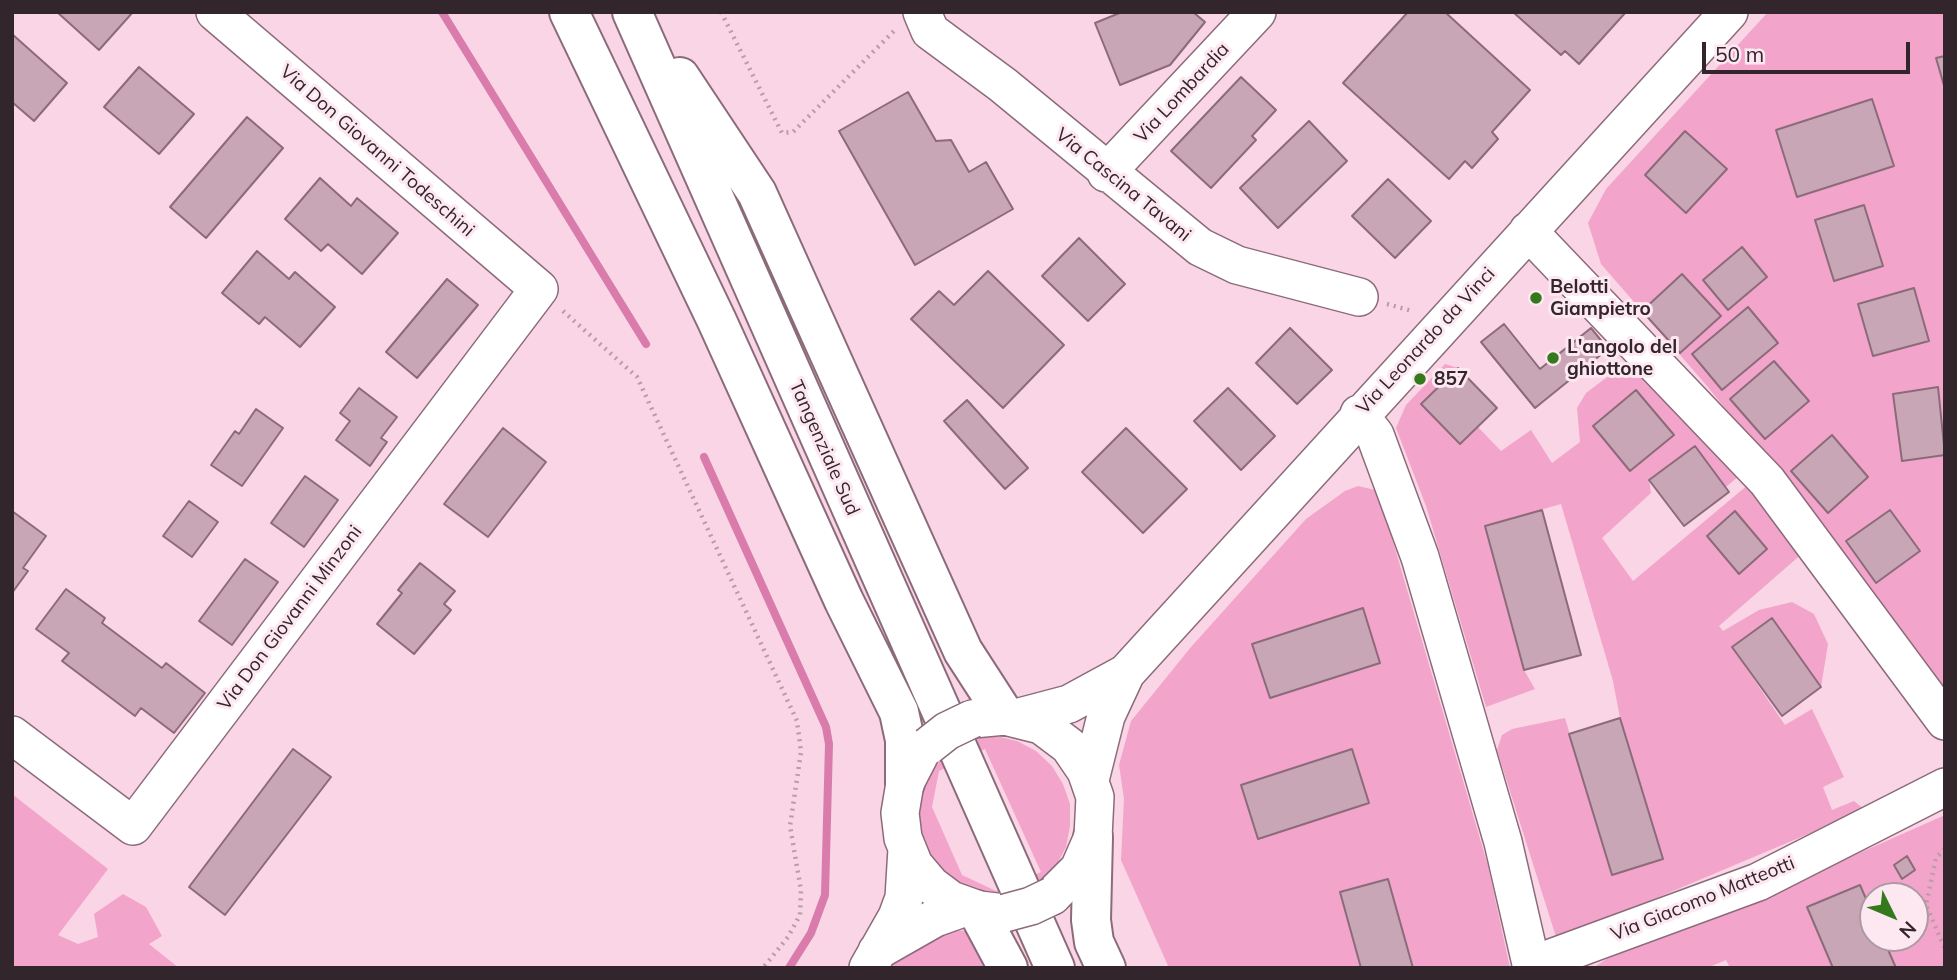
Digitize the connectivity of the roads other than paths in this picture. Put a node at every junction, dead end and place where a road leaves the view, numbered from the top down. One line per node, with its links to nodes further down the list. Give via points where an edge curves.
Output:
1 (215, 12): 9 (street, Via Don Giovanni Todeschini)
2 (569, 12): 16 (highway, via 899,712)
3 (633, 12): 13 (highway, via 757,193 963,651); 21 (highway, Tangenziale Sud)
4 (1257, 12): 7 (street, Via Lombardia)
5 (1729, 12): 8 (street, Via Leonardo da Vinci)
6 (911, 19): 7 (street, Via Cascina Tavani, via 1003,85)
7 (1106, 173): 10 (street, Via Cascina Tavani, via 1200,247 1237,265)
8 (1528, 230): 11 (street, Via Leonardo da Vinci); 14 (street, via 1767,481)
9 (539, 289): 15 (street, Via Don Giovanni Minzoni, via 133,826)
10 (1359, 297)
11 (1360, 414): 12 (street, Via Leonardo da Vinci); 24 (street, via 1374,435 1420,557 1503,842)
12 (1126, 673): 13 (street, Via Leonardo da Vinci, via 1069,704); 17 (street, Via Leonardo da Vinci, via 1106,716)
13 (1005, 717): 16 (street, Via Leonardo da Vinci, bridge, via 956,725 938,737); 17 (street, via 1033,722 1055,734 1081,761)
14 (1945, 721)
15 (12, 735)
16 (913, 769): 20 (street, via 900,813)
17 (1090, 780): 19 (street, via 1096,814)
18 (1945, 787): 24 (street, Via Giacomo Matteotti, via 1758,881)
19 (1093, 837): 21 (street, bridge, via 1073,877 1052,897); 26 (highway, via 1091,920 1094,942)
20 (906, 849): 21 (street, via 931,885); 23 (street, via 904,898)
21 (991, 903): 22 (highway); 23 (street, via 935,918); 25 (highway)
22 (1049, 954)
23 (872, 960)
24 (1532, 967)
25 (1009, 968)
26 (1106, 968)

